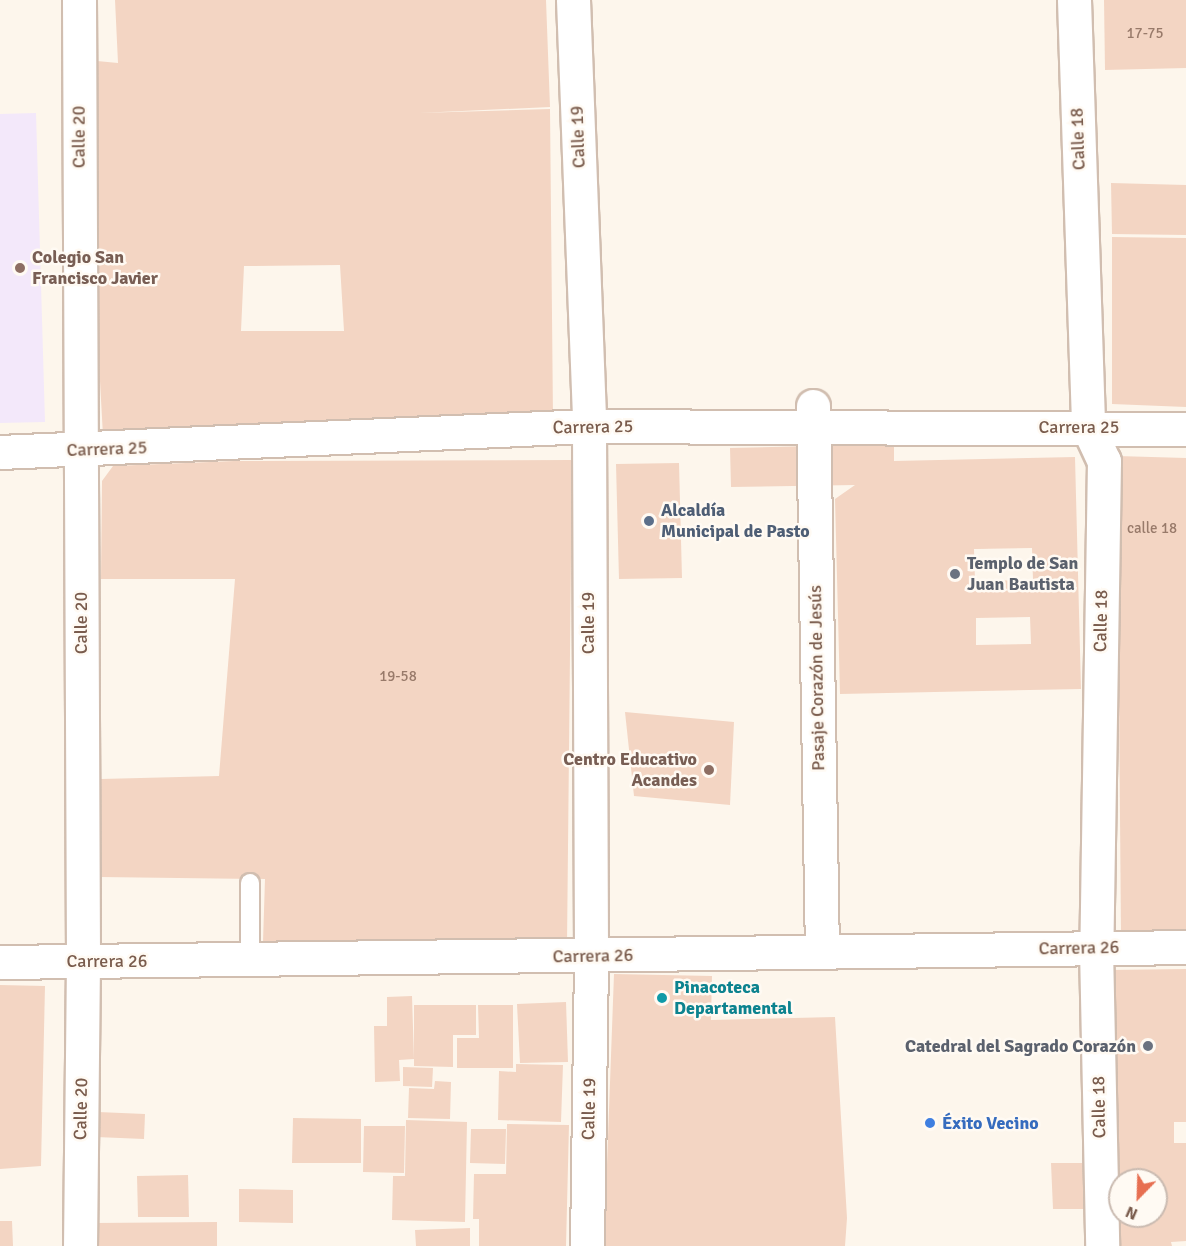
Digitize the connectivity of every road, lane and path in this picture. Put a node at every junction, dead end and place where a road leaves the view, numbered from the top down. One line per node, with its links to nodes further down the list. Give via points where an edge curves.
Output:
1 (79, 0): 8 (street, Calle 20)
2 (573, 0): 5 (street, Calle 19)
3 (1074, 0): 6 (street, Calle 18)
4 (813, 416): 5 (street, Carrera 25); 6 (street, Carrera 25); 13 (street, Pasaje Corazón de Jesús)
5 (589, 426): 8 (street, Carrera 25); 14 (street, Calle 19)
6 (1088, 427): 7 (street, Carrera 25); 12 (street, Calle 18, via 1104,461)
7 (1186, 429)
8 (81, 451): 9 (street, Carrera 25); 16 (street, Calle 20)
9 (0, 452)
10 (250, 883): 15 (lane)
11 (1186, 947): 12 (street, Carrera 26)
12 (1096, 948): 13 (street, Carrera 26); 20 (street, Calle 18)
13 (822, 952): 14 (street, Carrera 26)
14 (591, 956): 15 (street, Carrera 26); 19 (street, Calle 19)
15 (250, 960): 16 (street, Carrera 26)
16 (83, 961): 17 (street, Carrera 26); 18 (street, Calle 20)
17 (0, 962)
18 (80, 1246)
19 (587, 1246)
20 (1102, 1246)

